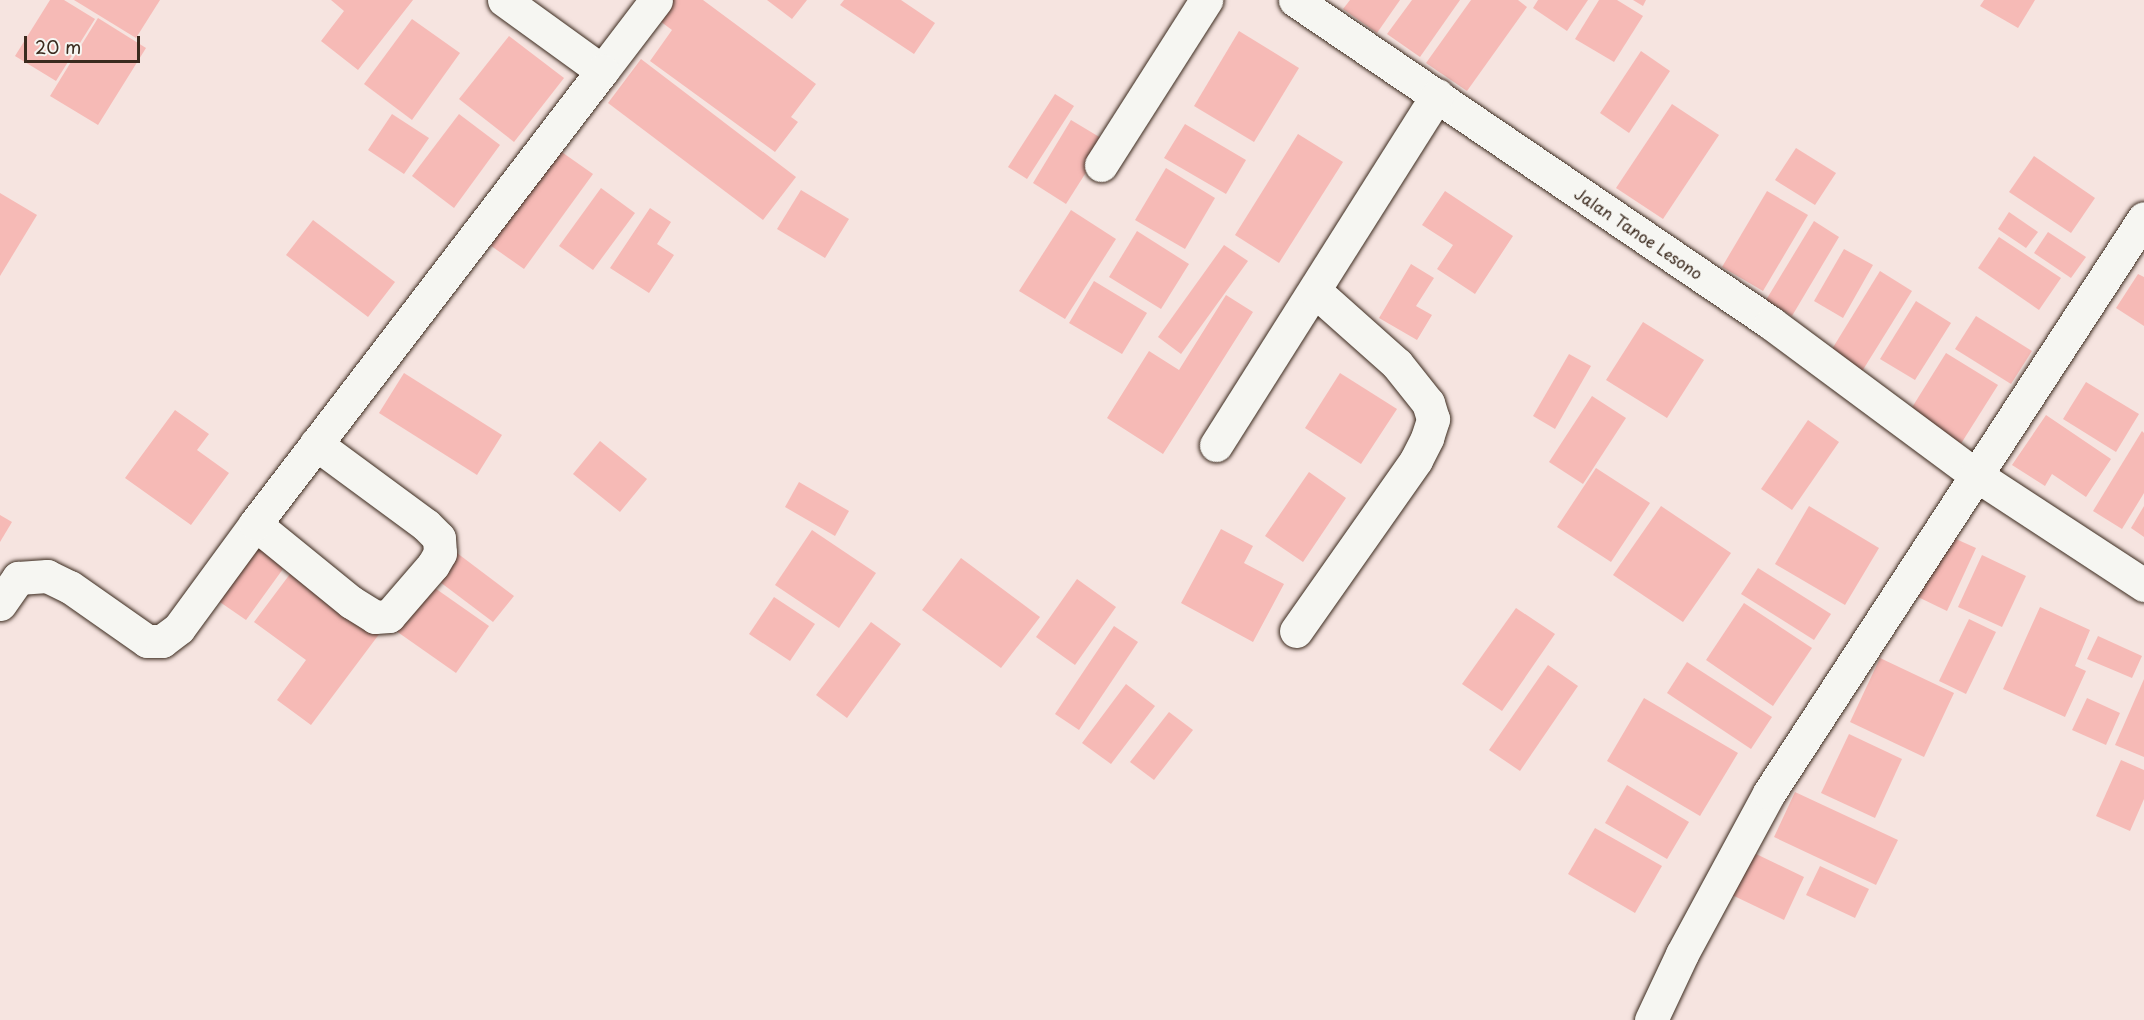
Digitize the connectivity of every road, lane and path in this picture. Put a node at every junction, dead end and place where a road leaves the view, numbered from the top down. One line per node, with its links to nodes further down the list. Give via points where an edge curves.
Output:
1 (504, 0): 5 (street)
2 (656, 0): 5 (street)
3 (1206, 0): 7 (street)
4 (1295, 0): 6 (street, Jalan Tanoe Lesono)
5 (602, 71): 10 (street)
6 (1437, 95): 9 (street); 12 (street, Jalan Tanoe Lesono, via 1771,322)
7 (1101, 165)
8 (2144, 218): 12 (street)
9 (1315, 291): 11 (street); 16 (street, via 1397,364 1428,403 1433,419 1416,460)
10 (316, 444): 13 (street); 13 (street, via 439,538 440,553 433,565 389,616 375,617)
11 (1216, 445)
12 (1976, 475): 14 (street, Jalan Tanoe Lesono); 17 (street, via 1769,793 1688,943)
13 (255, 524): 15 (street, via 179,628 162,641 147,641 70,587 47,576 18,578)
14 (2144, 585)
15 (0, 604)
16 (1296, 631)
17 (1652, 1020)

